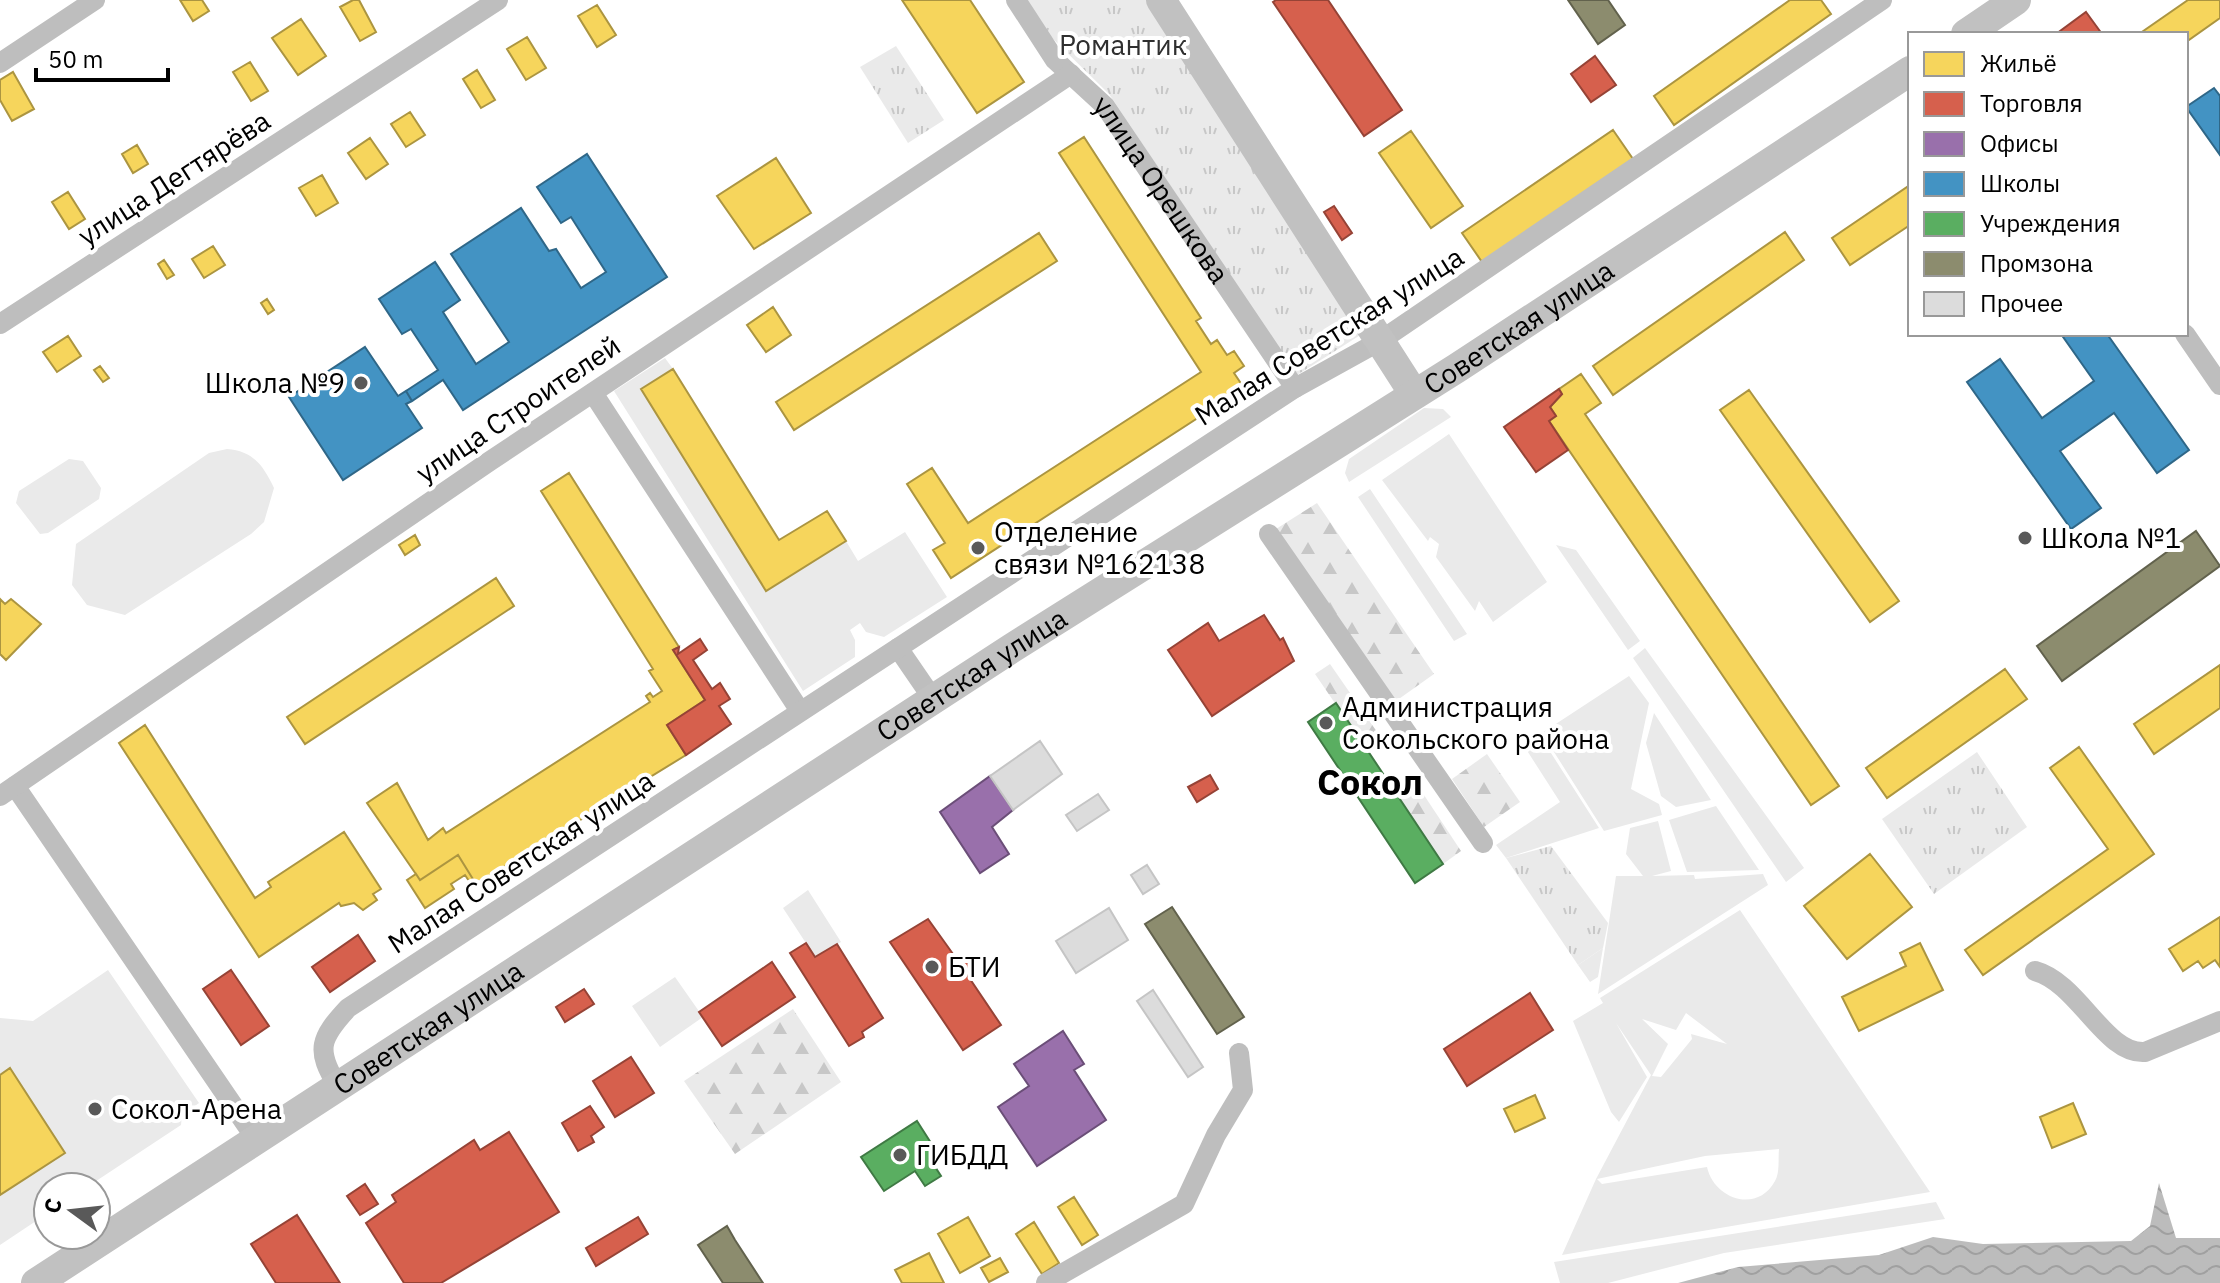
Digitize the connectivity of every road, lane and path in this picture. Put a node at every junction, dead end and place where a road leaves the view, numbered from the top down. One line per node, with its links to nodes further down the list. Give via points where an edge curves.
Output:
1 (95, 0): 8 (street)
2 (498, 0): 11 (street, улица Дегтярёва)
3 (1016, 0): 10 (street, улица Орешкова, via 1055,60)
4 (1161, 0): 13 (main road)
5 (1882, 0): 13 (street, Малая Советская улица)
6 (2016, 0): 7 (main road)
7 (1973, 32)
8 (0, 63)
9 (1908, 72): 17 (main road, Советская улица)
10 (1071, 74): 15 (street, улица Орешкова, via 1105,106); 16 (street, улица Строителей)
11 (0, 324)
12 (2186, 336): 14 (street)
13 (1380, 341): 15 (street, Малая Советская улица); 17 (main road)
14 (2220, 385)
15 (1295, 388): 19 (street, Малая Советская улица)
16 (593, 393): 21 (street); 22 (street, улица Строителей)
17 (1414, 394): 20 (main road, Советская улица)
18 (1269, 534): 23 (street)
19 (898, 648): 20 (street); 21 (street, Малая Советская улица)
20 (933, 699): 27 (main road, Советская улица)
21 (800, 711): 27 (street, Малая Советская улица, via 348,1008 329,1028 322,1046 324,1064)
22 (8, 791): 28 (street)
23 (1483, 843)
24 (2035, 971): 25 (street, via 2063,984 2133,1053)
25 (2220, 1021)
26 (1239, 1053): 30 (street, via 1243,1090 1184,1204)
27 (338, 1086): 28 (main road, Советская улица)
28 (256, 1139): 29 (main road, Советская улица)
29 (36, 1283)
30 (1046, 1283)

